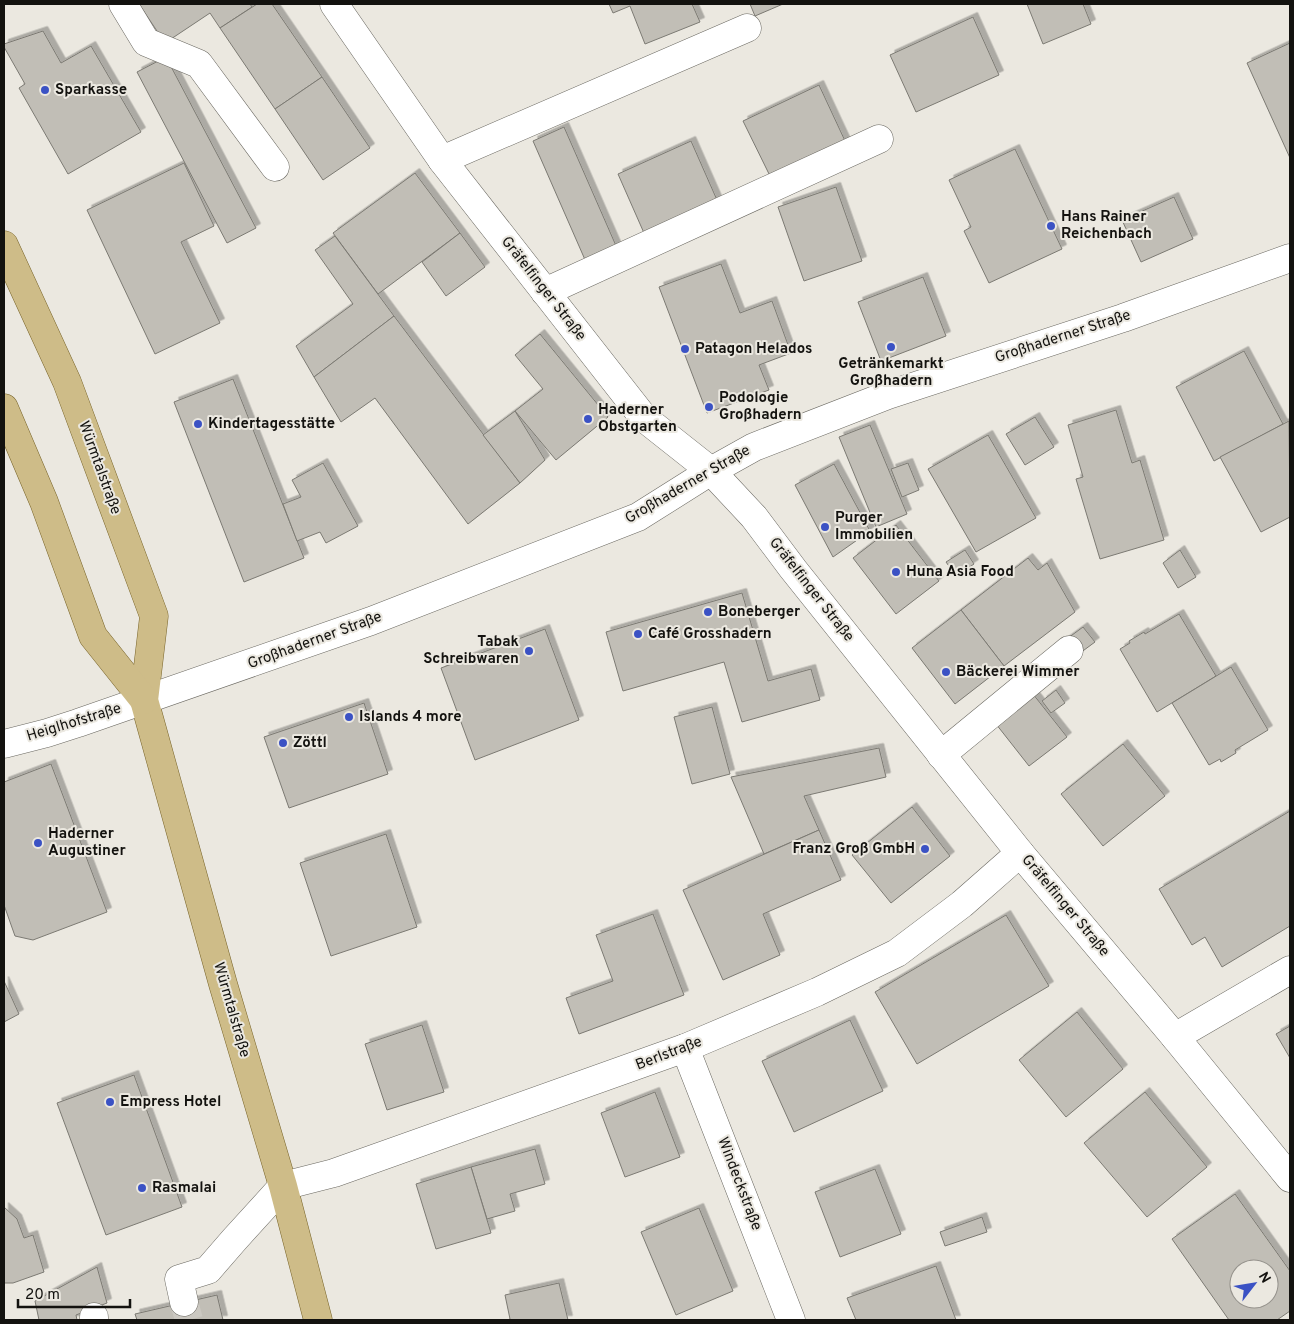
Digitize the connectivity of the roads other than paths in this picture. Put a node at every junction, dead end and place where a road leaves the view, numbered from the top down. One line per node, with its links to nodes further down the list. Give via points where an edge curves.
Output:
1 (123, 4): 6 (street, via 146,42 199,64)
2 (334, 4): 5 (street, Gräfelfinger Straße)
3 (747, 28): 5 (street)
4 (879, 140): 9 (street)
5 (442, 160): 9 (street, Gräfelfinger Straße)
6 (275, 167)
7 (4, 245): 13 (main road, Würmtalstraße, via 67,382 154,616)
8 (1290, 258): 11 (street, Großhaderner Straße, via 1124,318 888,395 754,447)
9 (545, 292): 11 (street, Gräfelfinger Straße, via 644,418)
10 (4, 408): 13 (main road, Würmtalstraße, via 44,502 92,636)
11 (711, 470): 13 (street, Großhaderner Straße, via 630,520 371,621); 15 (street, Gräfelfinger Straße, via 754,517)
12 (1069, 650): 15 (street)
13 (144, 700): 14 (street, Heiglhofstraße); 21 (main road, Würmtalstraße)
14 (4, 744)
15 (941, 755): 16 (street, Gräfelfinger Straße)
16 (1020, 853): 18 (street, Gräfelfinger Straße); 19 (street, Berlstraße, via 962,904 897,953 817,992)
17 (1290, 970): 18 (street)
18 (1175, 1037): 20 (street, Gräfelfinger Straße)
19 (685, 1048): 21 (street, Berlstraße, via 334,1173); 24 (street, Windeckstraße)
20 (1290, 1178)
21 (283, 1186): 22 (street, via 208,1270 179,1279); 23 (main road, Würmtalstraße)
22 (184, 1302)
23 (318, 1320)
24 (791, 1320)

